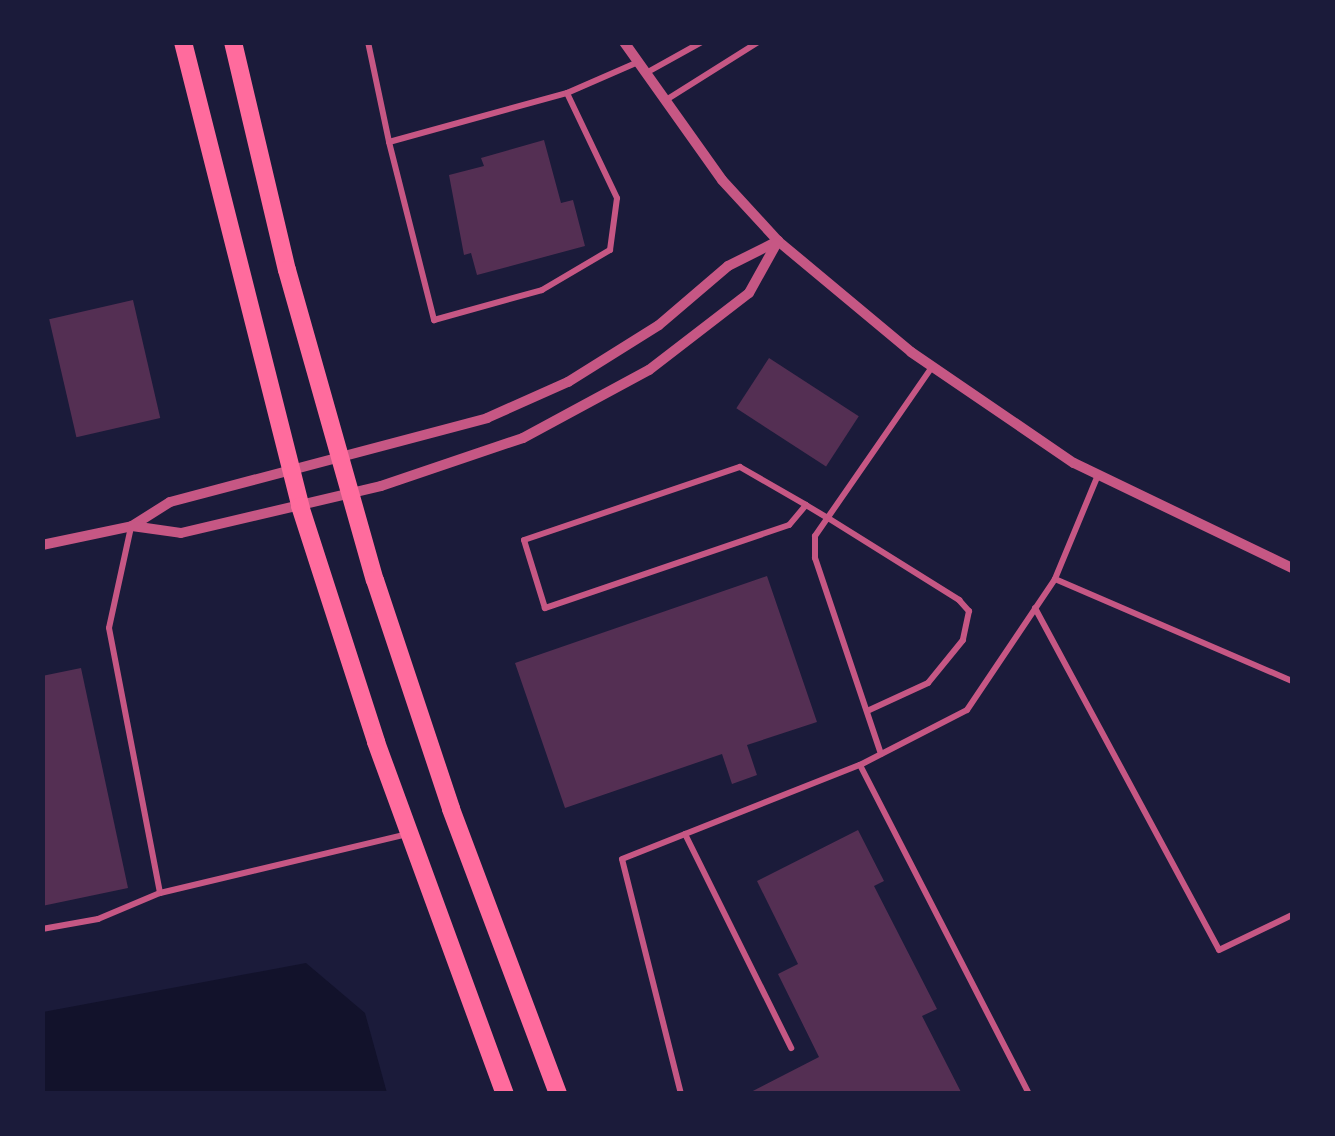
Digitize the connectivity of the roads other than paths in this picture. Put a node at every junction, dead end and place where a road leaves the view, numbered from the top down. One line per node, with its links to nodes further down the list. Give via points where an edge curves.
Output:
1 (182, 42): 15 (main road)
2 (233, 42): 14 (main road)
3 (368, 42): 11 (lane)
4 (624, 42): 7 (street)
5 (702, 42): 8 (lane)
6 (758, 42): 10 (lane)
7 (638, 62): 8 (street); 9 (lane)
8 (645, 74): 10 (street)
9 (568, 93): 11 (lane); 11 (lane, via 617,198 610,250 542,290 434,320)
10 (664, 101): 12 (street)
11 (389, 142)
12 (778, 241): 13 (street); 14 (street, via 728,266 659,324 568,382 487,418); 17 (street, via 749,293 650,370 524,438)
13 (932, 367): 16 (street); 20 (lane)
14 (338, 458): 15 (street); 17 (main road)
15 (290, 470): 19 (main road); 21 (street, via 170,502)
16 (1098, 475): 23 (street); 24 (lane)
17 (349, 494): 19 (street); 37 (main road, via 451,809)
18 (806, 505): 18 (lane, via 740,467 524,540 545,608 789,525); 20 (lane)
19 (300, 506): 21 (street, via 181,533); 30 (main road)
20 (828, 518): 27 (lane, via 815,536 815,558); 27 (lane, via 969,611 962,640 928,683)
21 (132, 526): 22 (street); 32 (lane, via 110,628)
22 (42, 544)
23 (1292, 568)
24 (1054, 579): 25 (lane); 26 (lane)
25 (1035, 608): 28 (lane, via 968,710); 33 (lane, via 1219,950)
26 (1292, 681)
27 (866, 712): 28 (lane)
28 (881, 754): 29 (lane)
29 (860, 764): 31 (lane); 39 (lane)
30 (408, 834): 32 (lane); 36 (main road)
31 (685, 834): 35 (lane); 38 (lane, via 622,859)
32 (160, 893): 34 (lane, via 98,919)
33 (1292, 915)
34 (42, 930)
35 (791, 1048)
36 (505, 1094)
37 (558, 1094)
38 (681, 1094)
39 (1029, 1094)

